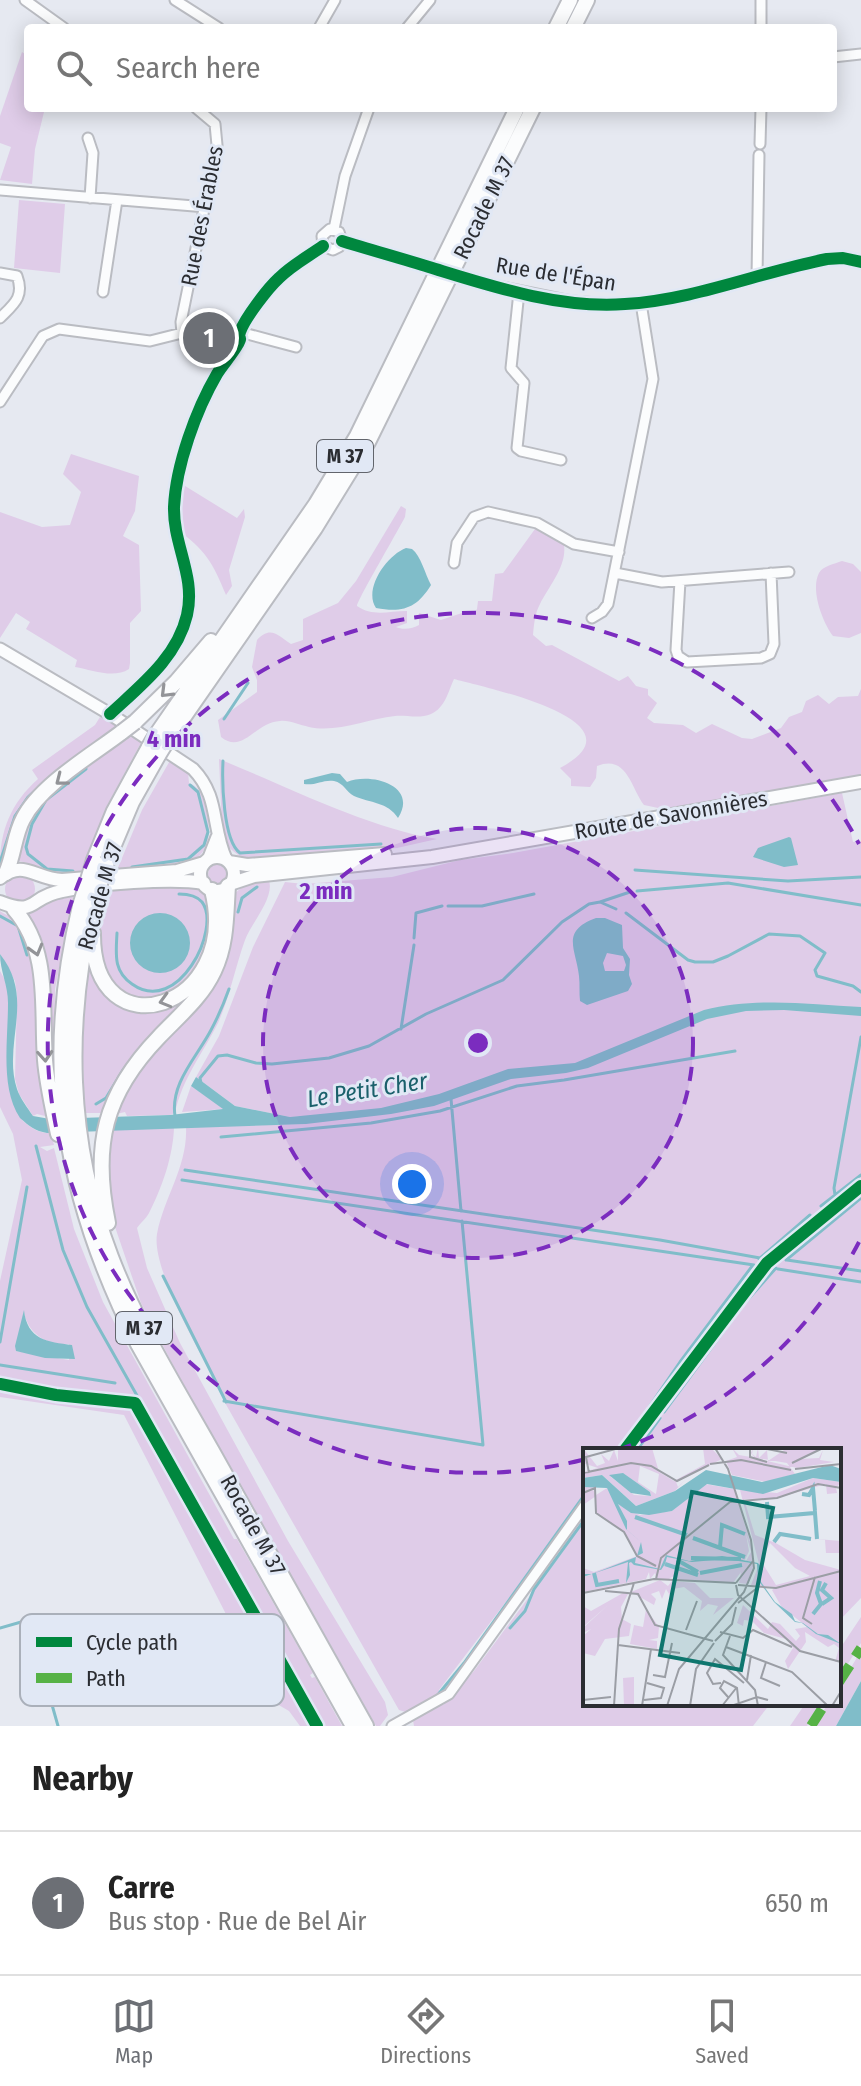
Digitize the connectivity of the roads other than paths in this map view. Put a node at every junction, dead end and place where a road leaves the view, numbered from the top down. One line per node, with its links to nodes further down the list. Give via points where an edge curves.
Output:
1 (25, 0): 8 (street)
2 (175, 0): 9 (street)
3 (430, 0): 11 (street)
4 (570, 0): 12 (highway)
5 (587, 0): 13 (highway)
6 (761, 0): 14 (street)
7 (331, 1): 10 (street)
8 (58, 24)
9 (213, 24)
10 (321, 24)
11 (410, 24)
12 (558, 24)
13 (575, 24)
14 (761, 24)
15 (861, 54): 16 (street)
16 (837, 57)
17 (201, 112): 26 (street, Rue des Érables, via 215,124 218,137)
18 (368, 112): 27 (street, via 345,176)
19 (515, 112): 48 (highway, Rocade M 37 / M 37, via 357,436)
20 (531, 112): 52 (highway, Rocade M 37 / M 37, via 362,452 315,528)
21 (761, 112): 32 (street)
22 (88, 138): 24 (street, via 93,153)
23 (0, 190): 24 (street)
24 (90, 198): 25 (street)
25 (117, 200): 26 (street); 33 (street)
26 (206, 207): 38 (street, Rue des Érables)
27 (334, 229): 28 (street); 29 (street, via 322,236)
28 (342, 241): 29 (street, via 333,250); 34 (street, Rue de l'Épan, bridge)
29 (323, 246): 37 (street, via 279,277)
30 (861, 262): 32 (street, Rue de l'Épan, via 827,259)
31 (0, 273): 36 (street, via 17,276 20,286 16,303)
32 (757, 277): 35 (street, Rue de l'Épan)
33 (103, 292)
34 (519, 292): 35 (street, Rue de l'Épan, via 602,304); 41 (street, via 511,368 524,383 517,448)
35 (641, 303): 42 (street, via 653,379)
36 (0, 318)
37 (240, 332): 38 (street); 39 (street); 51 (street, via 205,402 177,481 176,529 190,584 187,617 156,671)
38 (182, 333): 40 (street, via 150,341 51,331)
39 (296, 347)
40 (0, 402)
41 (561, 460)
42 (619, 552): 43 (street, via 574,544 537,523 488,512 474,517 457,543); 45 (street)
43 (454, 563)
44 (789, 572): 46 (street)
45 (615, 573): 47 (street); 49 (street, via 606,608)
46 (771, 573): 47 (street); 47 (street, via 774,644 761,658 687,662 678,656)
47 (680, 581)
48 (251, 598): 52 (highway, Rocade M 37 / M 37); 59 (highway, one-way to 59, via 129,727 31,806)
49 (592, 618)
50 (0, 649): 51 (street)
51 (110, 714): 54 (street, via 183,761 204,781)
52 (158, 744): 64 (highway, Rocade M 37 / M 37, bridge, via 101,860)
53 (861, 782): 55 (main road, Route de Savonnières)
54 (217, 837): 56 (street); 57 (street)
55 (480, 848): 56 (main road, Route de Savonnières, via 247,865); 60 (main road, Route de Savonnières, via 264,874)
56 (227, 860): 57 (main road); 60 (main road, via 234,875)
57 (206, 862): 58 (main road, via 177,871 74,879); 61 (main road, via 201,876)
58 (34, 874): 59 (main road, via 20,868); 62 (main road, via 40,887)
59 (2, 877)
60 (229, 885): 61 (main road, via 222,890); 68 (highway, via 225,934 214,972 131,1069 110,1113 101,1146)
61 (208, 887): 62 (main road, via 174,881 72,889); 64 (highway, one-way to 64, via 217,914 203,970 183,994 156,1005 126,1000 103,981)
62 (36, 901): 63 (main road, via 24,909)
63 (5, 903): 65 (highway, one-way to 65, via 29,930 40,964 45,1064)
64 (86, 906): 65 (highway, Rocade M 37 / M 37)
65 (65, 1115): 66 (highway); 66 (highway, Rocade M 37 / M 37)
66 (70, 1147): 68 (highway, Rocade M 37 / M 37); 70 (highway, Rocade M 37 / M 37, via 92,1242 112,1293)
67 (861, 1186): 69 (street, via 767,1263)
68 (111, 1259): 70 (highway, Rocade M 37 / M 37)
69 (627, 1448)
70 (232, 1499): 72 (highway, Rocade M 37 / M 37)
71 (583, 1508): 73 (street, via 449,1694)
72 (361, 1725)
73 (392, 1726)

